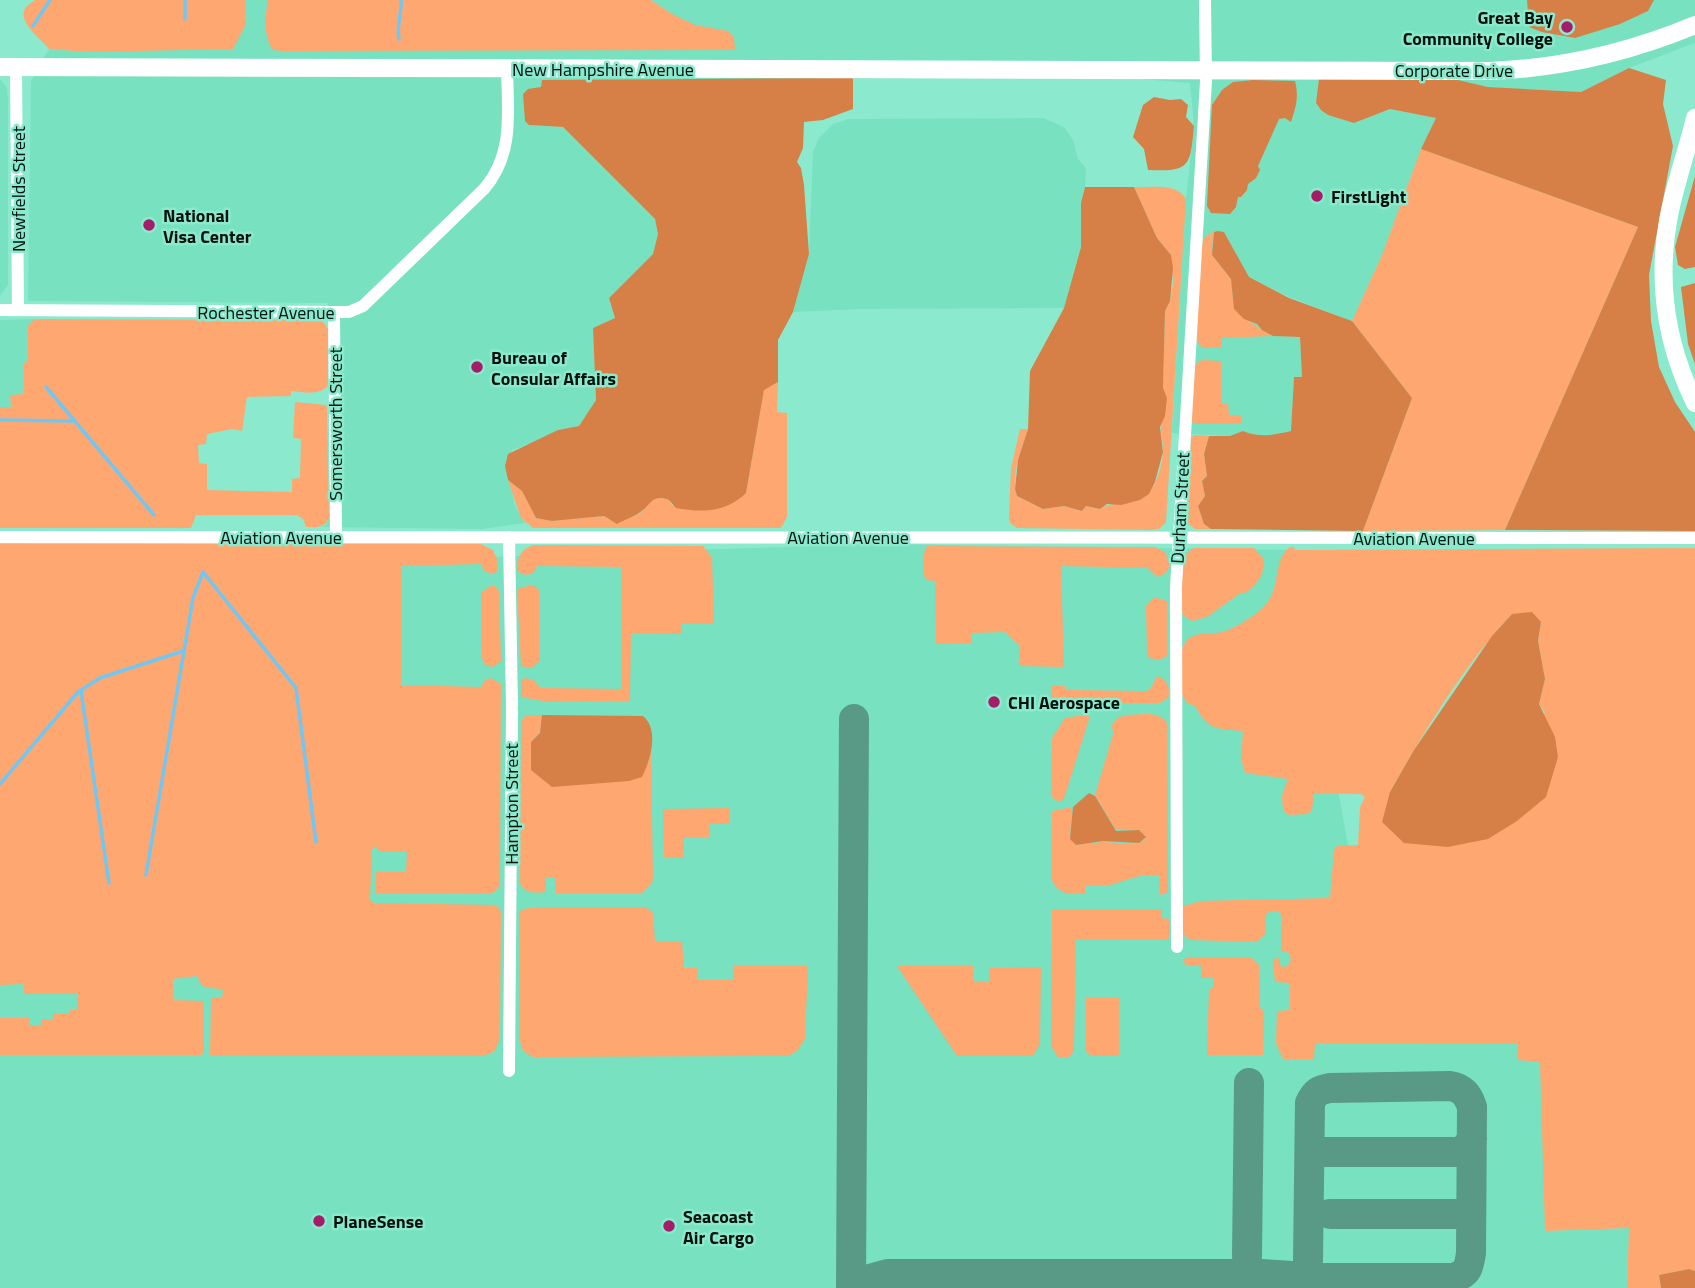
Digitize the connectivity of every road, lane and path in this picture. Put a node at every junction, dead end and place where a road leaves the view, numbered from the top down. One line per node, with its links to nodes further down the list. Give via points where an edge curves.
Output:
1 (1205, 0): 5 (street, Durham Street)
2 (1695, 26): 5 (street, Corporate Drive, via 1617,53 1527,69)
3 (8, 67): 4 (street, New Hampshire Avenue); 8 (street, Newfields Street)
4 (507, 69): 5 (street, New Hampshire Avenue); 9 (street, Rochester Avenue, via 508,135 495,175 363,306)
5 (1207, 70): 14 (street, Durham Street)
6 (1695, 118): 10 (street, via 1668,221 1663,287 1671,342)
7 (0, 310): 8 (street, Rochester Avenue)
8 (18, 310): 9 (street, Rochester Avenue)
9 (334, 312): 12 (street, Somersworth Street)
10 (1695, 403)
11 (0, 537): 12 (street, Aviation Avenue)
12 (337, 537): 13 (street, Aviation Avenue)
13 (509, 537): 14 (street, Aviation Avenue); 17 (street, Hampton Street)
14 (1178, 538): 15 (street, Aviation Avenue); 16 (street, Durham Street)
15 (1695, 538)
16 (1177, 947)
17 (509, 1071)

